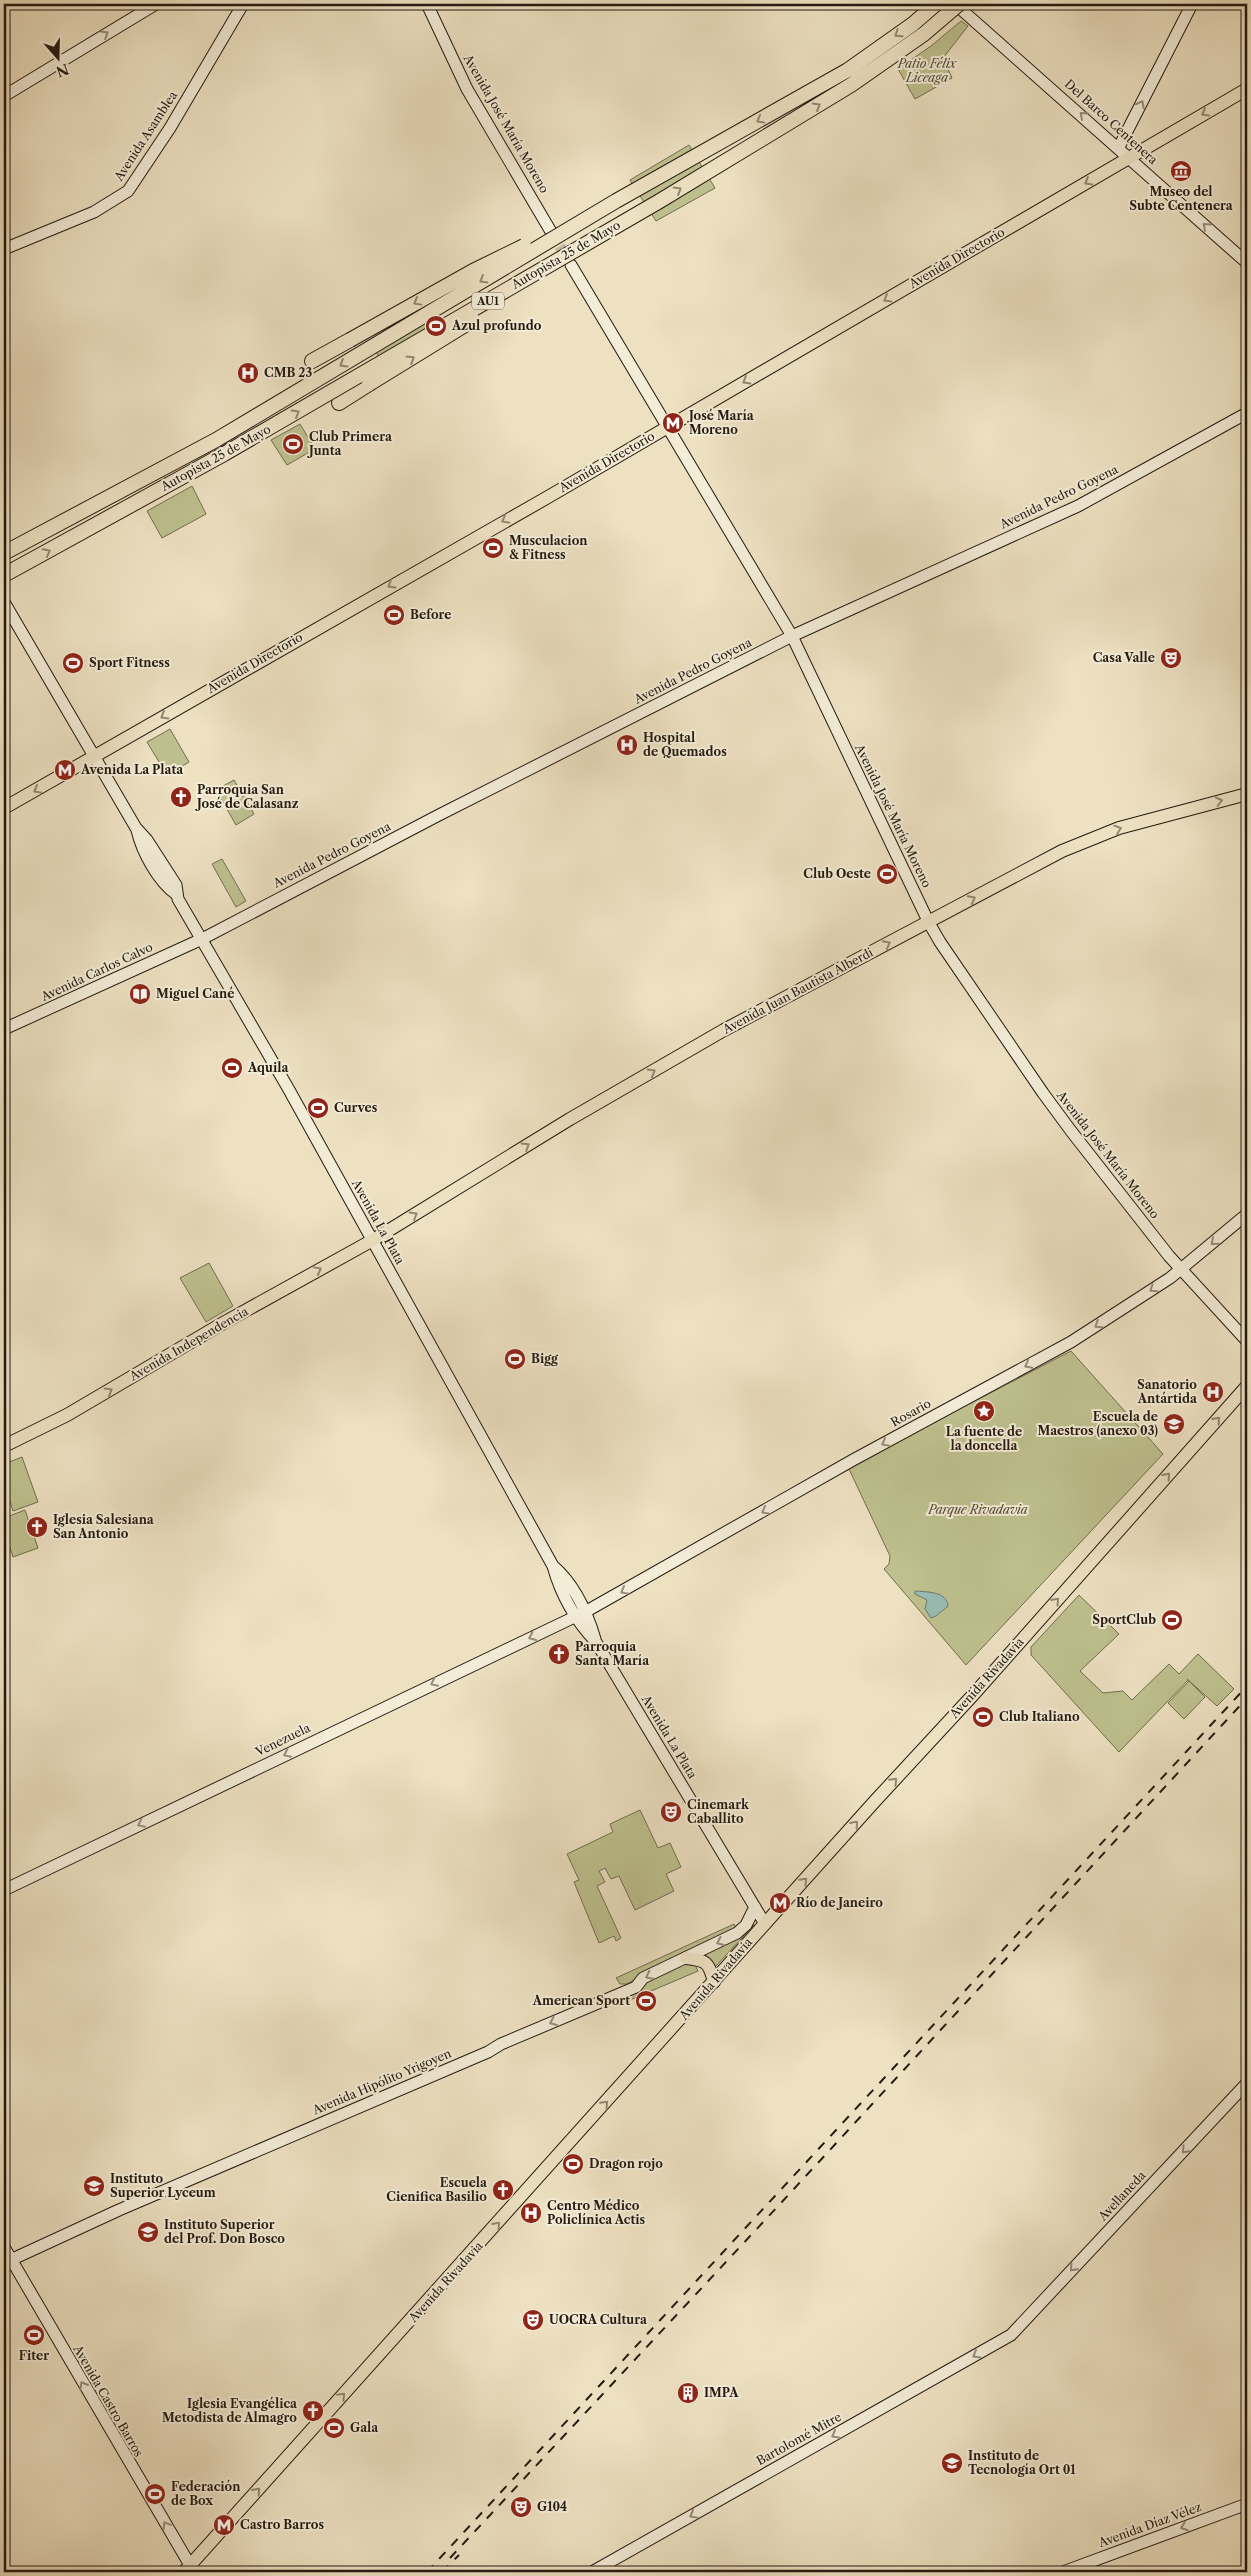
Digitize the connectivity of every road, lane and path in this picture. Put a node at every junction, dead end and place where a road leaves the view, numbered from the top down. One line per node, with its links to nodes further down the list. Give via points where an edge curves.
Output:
1 (156, 4): 9 (main road, one-way to 1)
2 (243, 4): 15 (main road, Avenida Asamblea, via 170,128 128,191 94,212)
3 (426, 4): 14 (main road, Avenida José María Moreno, via 467,89)
4 (936, 4): 12 (highway, Autopista 25 de Mayo / AU1, one-way to 12, bridge, via 848,70)
5 (955, 4): 10 (main road, Del Barco Centenera, one-way to 5)
6 (959, 4): 13 (highway, Autopista 25 de Mayo / AU1, one-way to 6, bridge, via 851,86 924,34)
7 (1192, 4): 10 (main road, one-way to 7)
8 (1247, 89): 11 (main road, Avenida Directorio, one-way to 11)
9 (4, 96)
10 (1119, 148): 11 (main road, Del Barco Centenera)
11 (1130, 157): 16 (main road, Del Barco Centenera, one-way to 11); 22 (main road, Avenida Directorio, one-way to 22)
12 (616, 200): 18 (highway, one-way to 18, bridge, via 473,271); 24 (highway, Autopista 25 de Mayo / AU1, one-way to 24, bridge, via 216,440)
13 (658, 202): 19 (highway, one-way to 13, bridge); 25 (highway, Autopista 25 de Mayo / AU1, one-way to 13, bridge, via 224,454)
14 (550, 230)
15 (4, 249)
16 (1247, 263)
17 (571, 265): 22 (main road, Avenida José María Moreno)
18 (312, 361)
19 (339, 403)
20 (1247, 413): 23 (main road, Avenida Pedro Goyena)
21 (1247, 418): 23 (main road, Avenida Pedro Goyena)
22 (667, 427): 27 (main road, Avenida José María Moreno); 28 (main road, Avenida Directorio, one-way to 28)
23 (1202, 438): 27 (main road, Avenida Pedro Goyena, via 1078,506)
24 (4, 553)
25 (4, 575)
26 (4, 602): 28 (main road, Avenida La Plata)
27 (792, 636): 35 (main road, Avenida José María Moreno); 36 (main road, Avenida Pedro Goyena)
28 (95, 757): 30 (main road, Avenida Directorio, one-way to 30); 31 (main road, Avenida La Plata)
29 (1247, 794): 35 (main road, Avenida Juan Bautista Alberdi, one-way to 29, via 1062,851 1102,834)
30 (4, 808)
31 (136, 828): 32 (main road, Avenida La Plata, via 140,844); 33 (main road, Avenida La Plata)
32 (149, 858): 33 (main road, via 156,862 166,879); 34 (main road, Avenida La Plata, via 169,889)
33 (172, 879): 34 (main road, Avenida La Plata)
34 (176, 894): 36 (main road, Avenida La Plata)
35 (929, 922): 39 (main road, Avenida Juan Bautista Alberdi, one-way to 35, via 570,1119 724,1030); 40 (main road, Avenida José María Moreno, via 1042,1093)
36 (202, 939): 37 (main road, Avenida Carlos Calvo); 39 (main road, Avenida La Plata)
37 (4, 1029)
38 (1247, 1214): 40 (main road, Rosario, one-way to 40)
39 (373, 1240): 43 (main road, Avenida Independencia, one-way to 39, via 42,1429); 44 (main road, Avenida La Plata, via 553,1566 557,1582)
40 (1180, 1270): 41 (main road, Avenida José María Moreno); 44 (main road, Rosario, one-way to 44, via 1071,1342 853,1460)
41 (1247, 1341)
42 (1247, 1386): 47 (main road, Avenida Rivadavia, one-way to 42)
43 (4, 1446)
44 (581, 1615): 45 (main road, Venezuela, one-way to 45); 46 (main road, Avenida La Plata, via 580,1625 596,1642)
45 (4, 1890)
46 (755, 1907): 47 (main road, Avenida La Plata); 48 (main road, Avenida Hipólito Yrigoyen, one-way to 48, via 746,1925 737,1933)
47 (765, 1924): 49 (main road, Avenida Rivadavia)
48 (686, 1958): 49 (main road, via 698,1958 706,1963); 52 (main road, Avenida Hipólito Yrigoyen, one-way to 52, via 643,1978 636,1987)
49 (714, 1982): 55 (main road, Avenida Rivadavia, one-way to 49)
50 (1247, 2083): 53 (main road, Avellaneda, one-way to 53)
51 (4, 2247): 52 (main road, Avenida Castro Barros)
52 (7, 2261): 55 (main road, Avenida Castro Barros, one-way to 52)
53 (1017, 2329): 56 (main road, Bartolomé Mitre, one-way to 56)
54 (1247, 2504): 57 (main road, Avenida Díaz Vélez, one-way to 57)
55 (190, 2570)
56 (592, 2572)
57 (1063, 2572)

